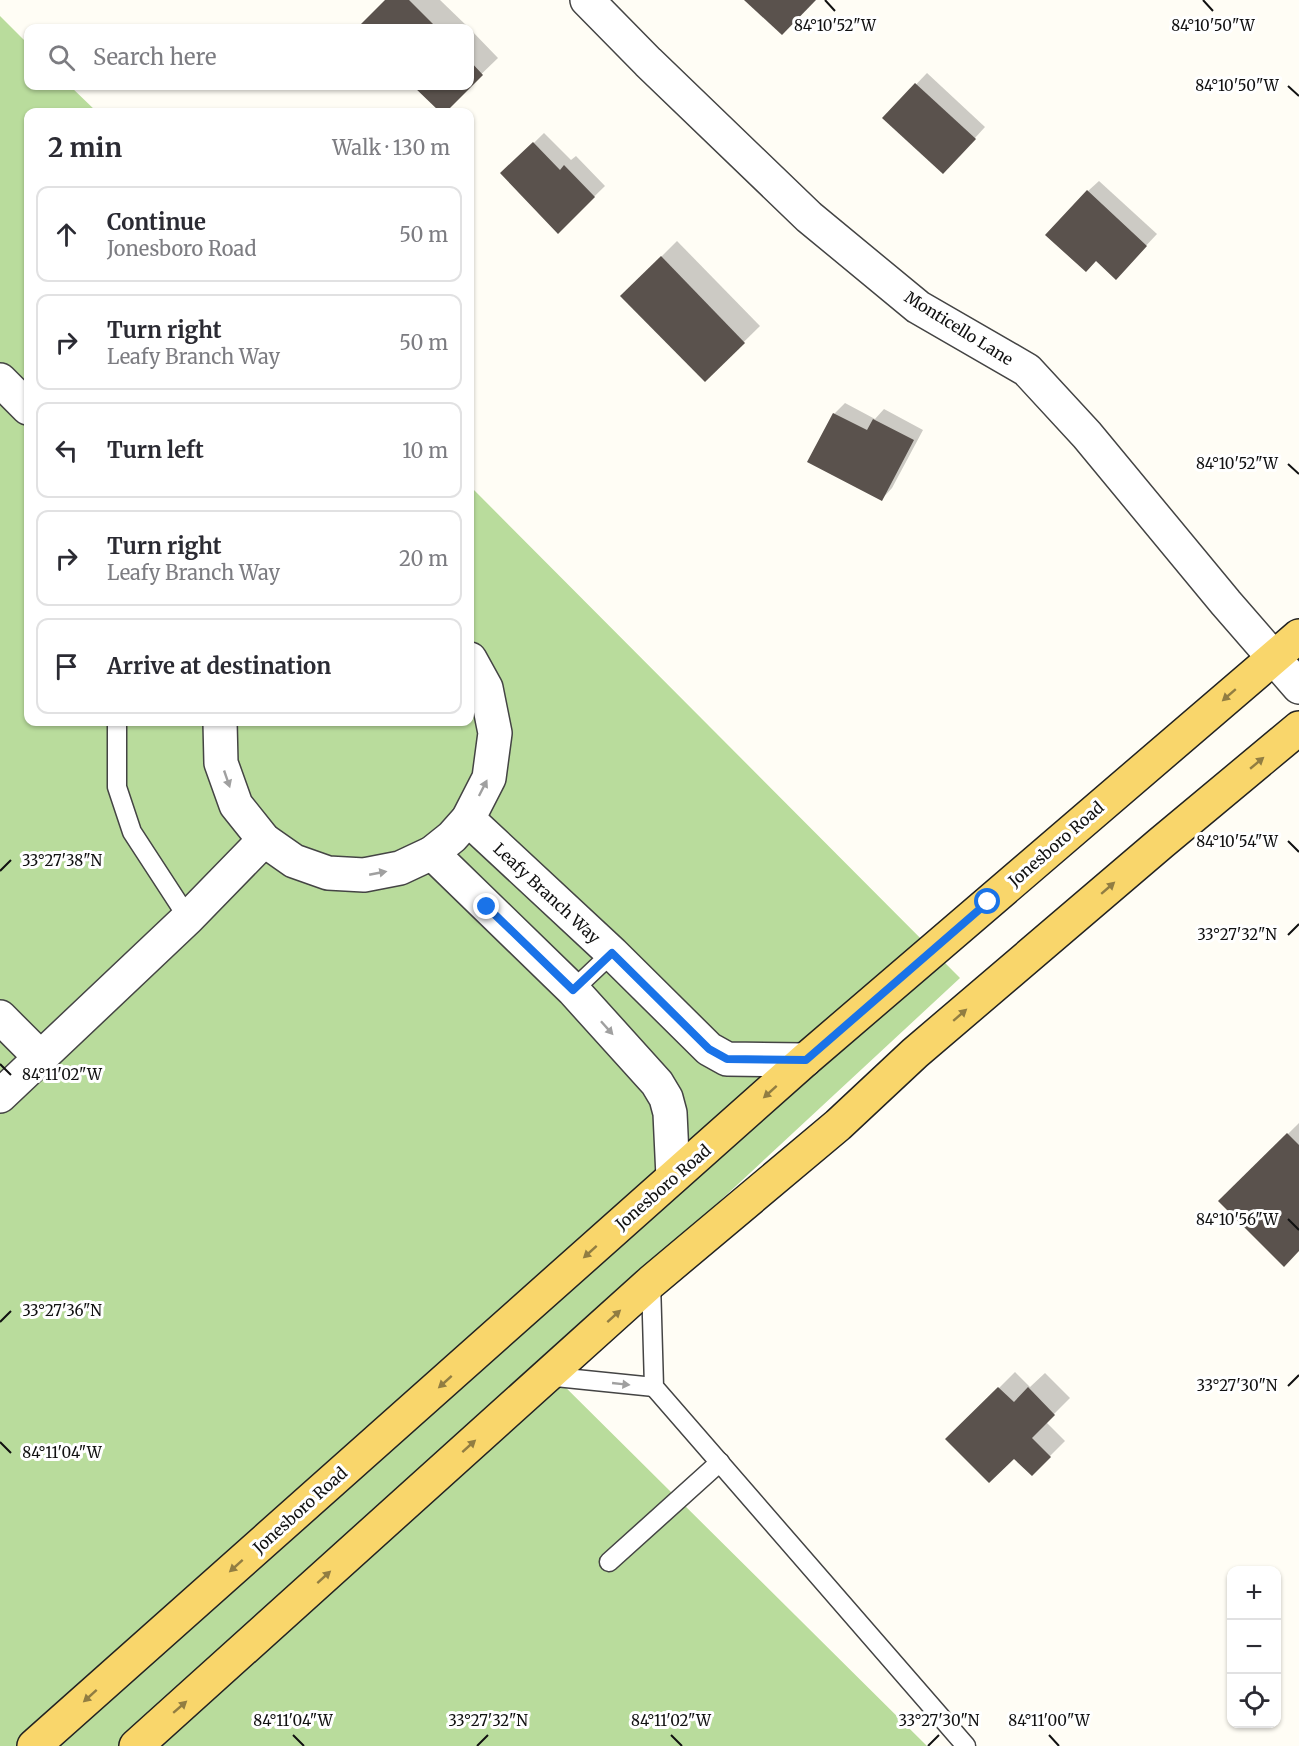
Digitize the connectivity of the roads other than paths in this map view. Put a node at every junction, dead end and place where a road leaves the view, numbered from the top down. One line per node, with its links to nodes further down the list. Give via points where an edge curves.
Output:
1 (587, 0): 5 (street, Monticello Lane, via 809,217 918,307 1027,370 1087,435)
2 (0, 380): 3 (street)
3 (24, 404)
4 (1299, 636): 5 (main road, Jonesboro Road)
5 (1273, 657): 7 (street, Monticello Lane); 19 (main road, Jonesboro Road, one-way to 19)
6 (474, 666): 11 (street, one-way to 6, via 489,778 495,733 486,688)
7 (1299, 687)
8 (117, 726): 14 (lane, via 117,787 132,832)
9 (220, 726): 12 (street, one-way to 12, via 221,763 236,805)
10 (1299, 728): 22 (main road, one-way to 10)
11 (468, 819): 13 (street); 15 (street, Leafy Branch Way)
12 (264, 840): 13 (street, one-way to 13, via 294,861 328,873 364,875 400,868); 14 (street)
13 (432, 853): 16 (street)
14 (188, 918): 18 (street)
15 (612, 953): 16 (lane); 19 (street, Leafy Branch Way, via 709,1049 727,1059)
16 (573, 990): 21 (street, one-way to 21, via 666,1098)
17 (0, 1017): 18 (street)
18 (41, 1058): 20 (street)
19 (806, 1060): 21 (main road, Jonesboro Road, one-way to 21)
20 (0, 1096)
21 (673, 1178): 27 (main road, Jonesboro Road, one-way to 27)
22 (651, 1282): 23 (main road, one-way to 22); 24 (lane)
23 (546, 1376): 24 (lane, one-way to 24); 28 (main road, one-way to 23)
24 (654, 1387): 25 (lane)
25 (720, 1462): 26 (lane); 29 (lane)
26 (609, 1562)
27 (34, 1746)
28 (136, 1746)
29 (966, 1746)

